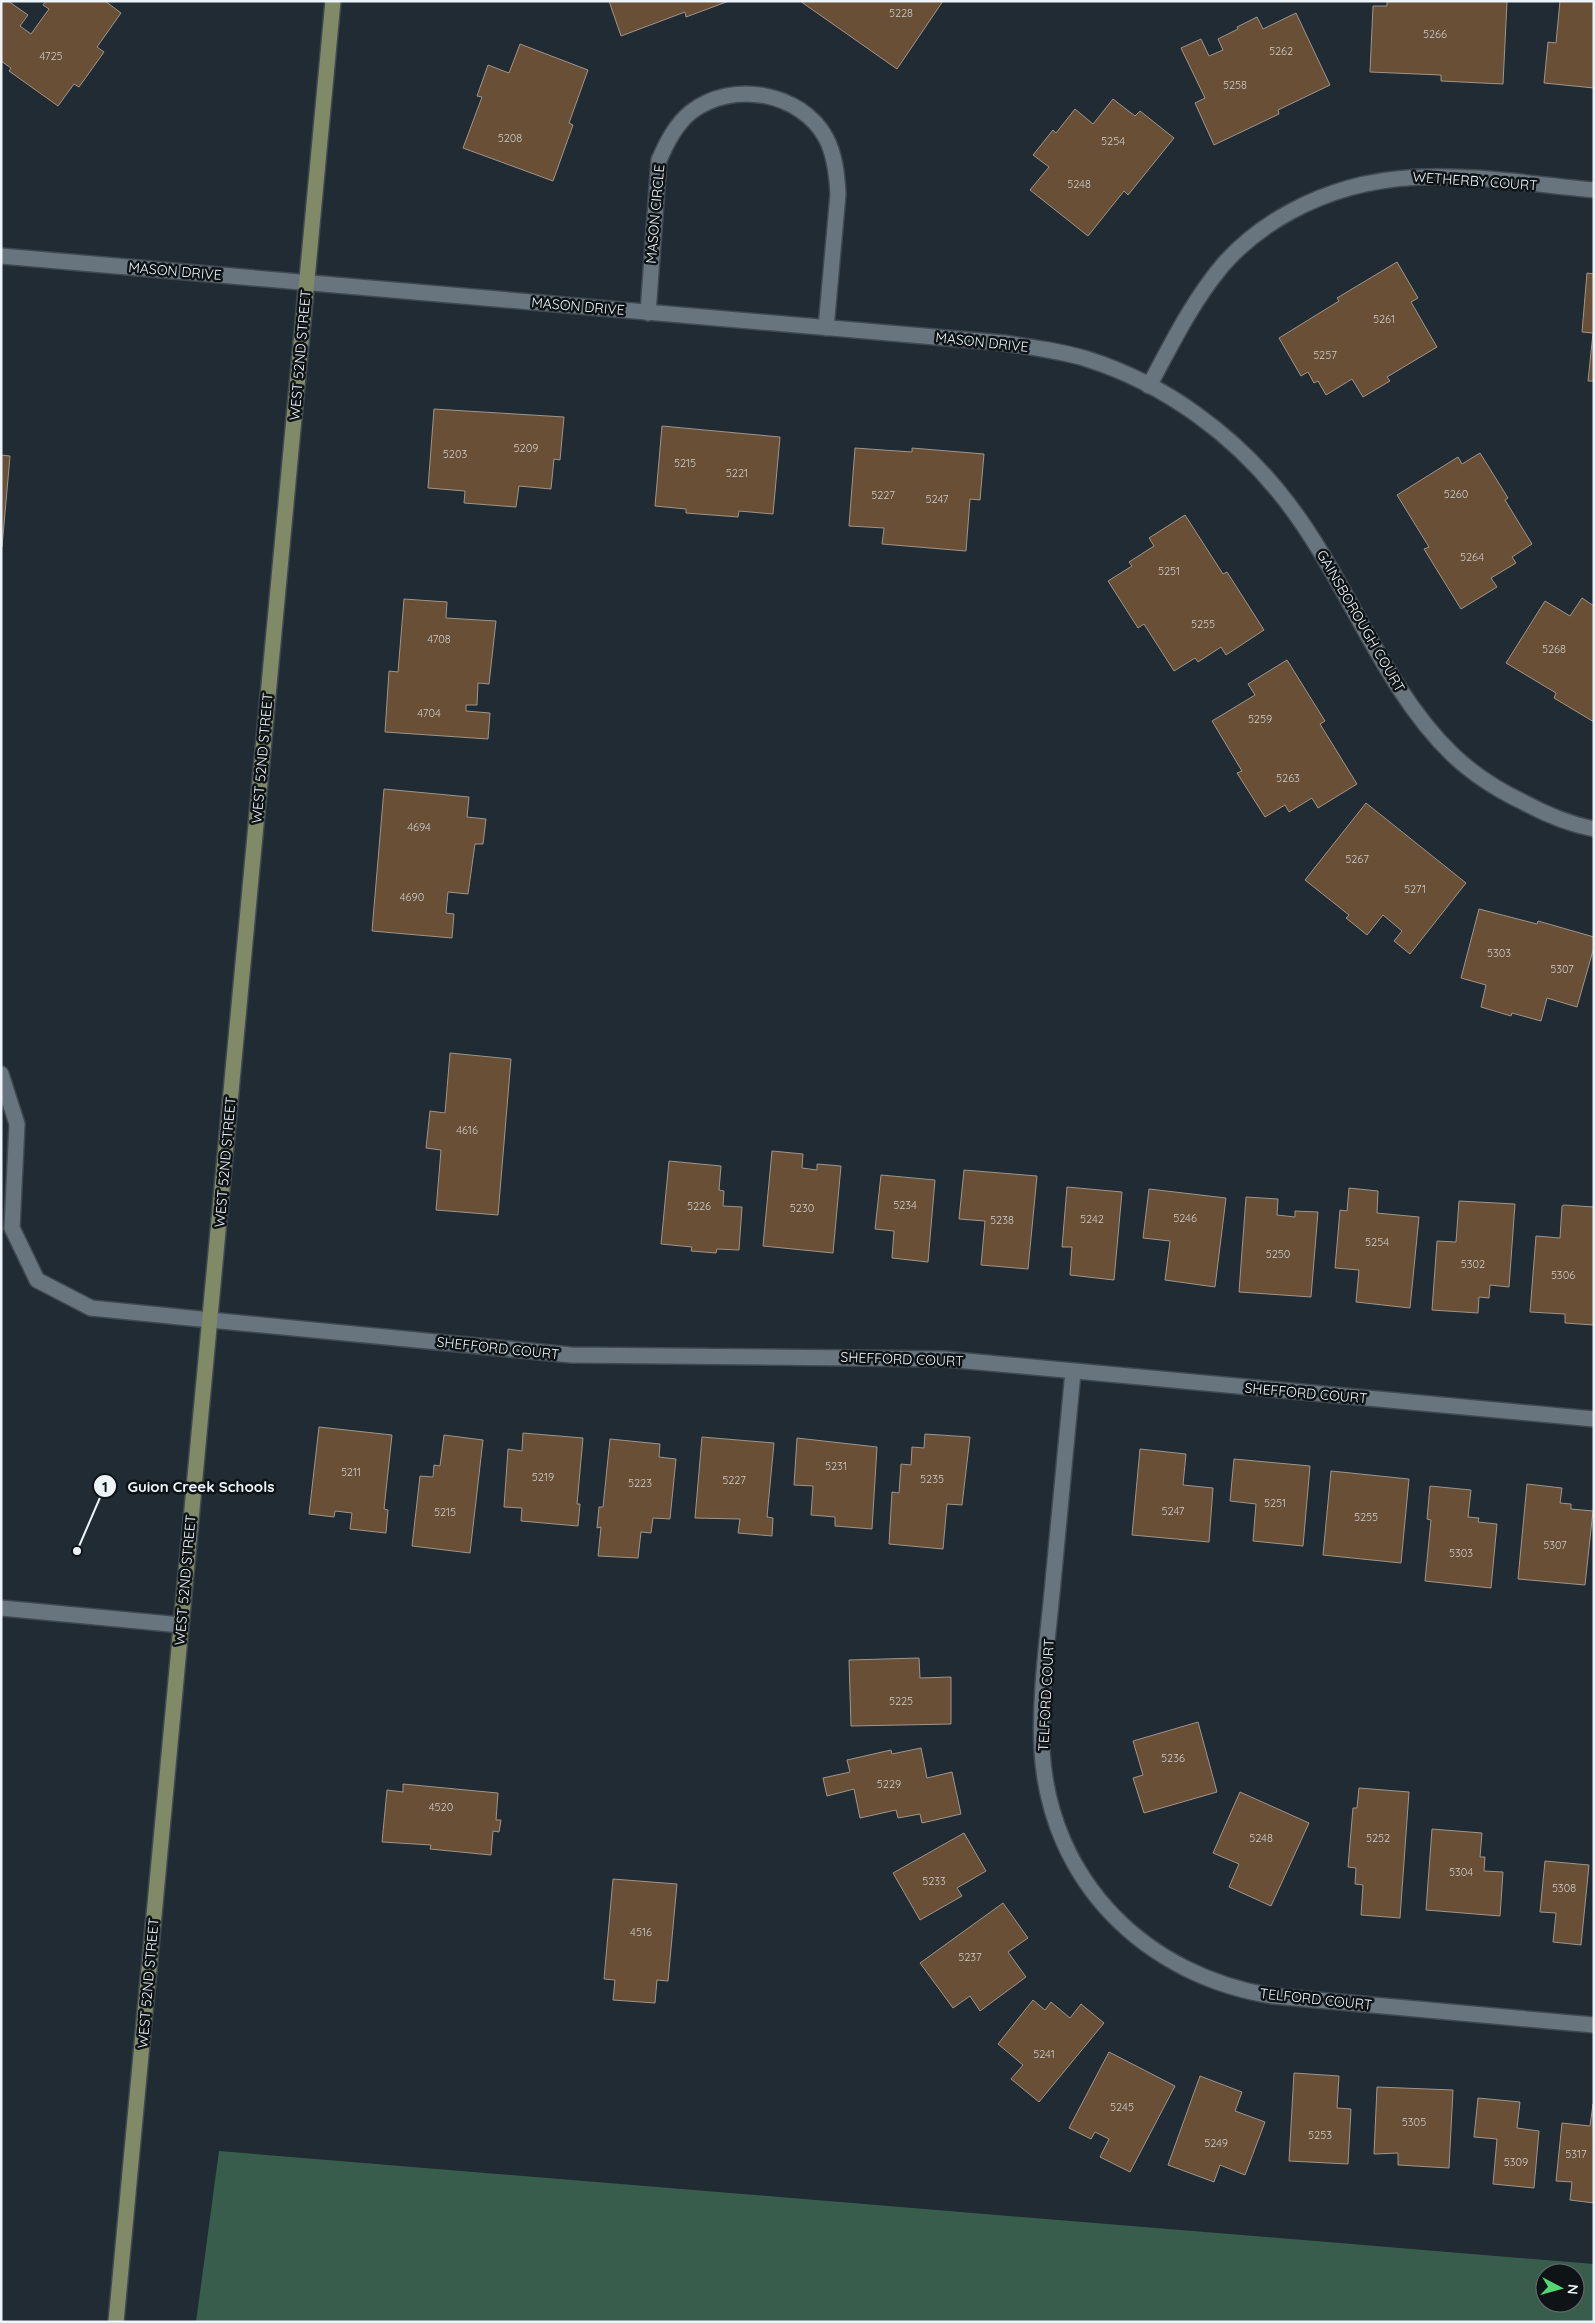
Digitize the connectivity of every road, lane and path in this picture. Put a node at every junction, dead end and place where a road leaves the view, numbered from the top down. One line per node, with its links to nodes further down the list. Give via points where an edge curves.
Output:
1 (333, 1): 4 (street, WEST 52ND STREET)
2 (1594, 190): 7 (street, WETHERBY COURT, via 1412,176 1376,180 1324,195 1262,229 1222,267 1190,312)
3 (1, 256): 4 (street, MASON DRIVE)
4 (307, 282): 5 (street, MASON DRIVE); 10 (street, WEST 52ND STREET)
5 (648, 312): 6 (street, MASON DRIVE); 6 (street, MASON CIRCLE, via 659,160 667,142 691,112 708,102 745,93 765,95 799,110 816,123 833,156 838,194)
6 (826, 328): 7 (street, MASON DRIVE, via 1036,348 1086,359)
7 (1149, 386): 8 (street, GAINSBOROUGH COURT, via 1180,403 1224,435 1286,500 1317,545 1407,699 1453,755 1515,798 1563,820)
8 (1594, 828)
9 (1, 1074): 10 (street, SHEFFORD COURT, via 17,1124 12,1228 37,1280 91,1308)
10 (210, 1320): 11 (street, SHEFFORD COURT, via 571,1355 918,1358); 14 (street, WEST 52ND STREET)
11 (1073, 1372): 12 (street, SHEFFORD COURT); 15 (street, TELFORD COURT, via 1044,1673 1042,1753 1054,1818 1076,1866 1097,1899 1124,1926 1165,1958 1198,1976 1234,1988 1273,1996)
12 (1594, 1419)
13 (1, 1608): 14 (street)
14 (181, 1625): 16 (street, WEST 52ND STREET)
15 (1594, 2025)
16 (116, 2322)

